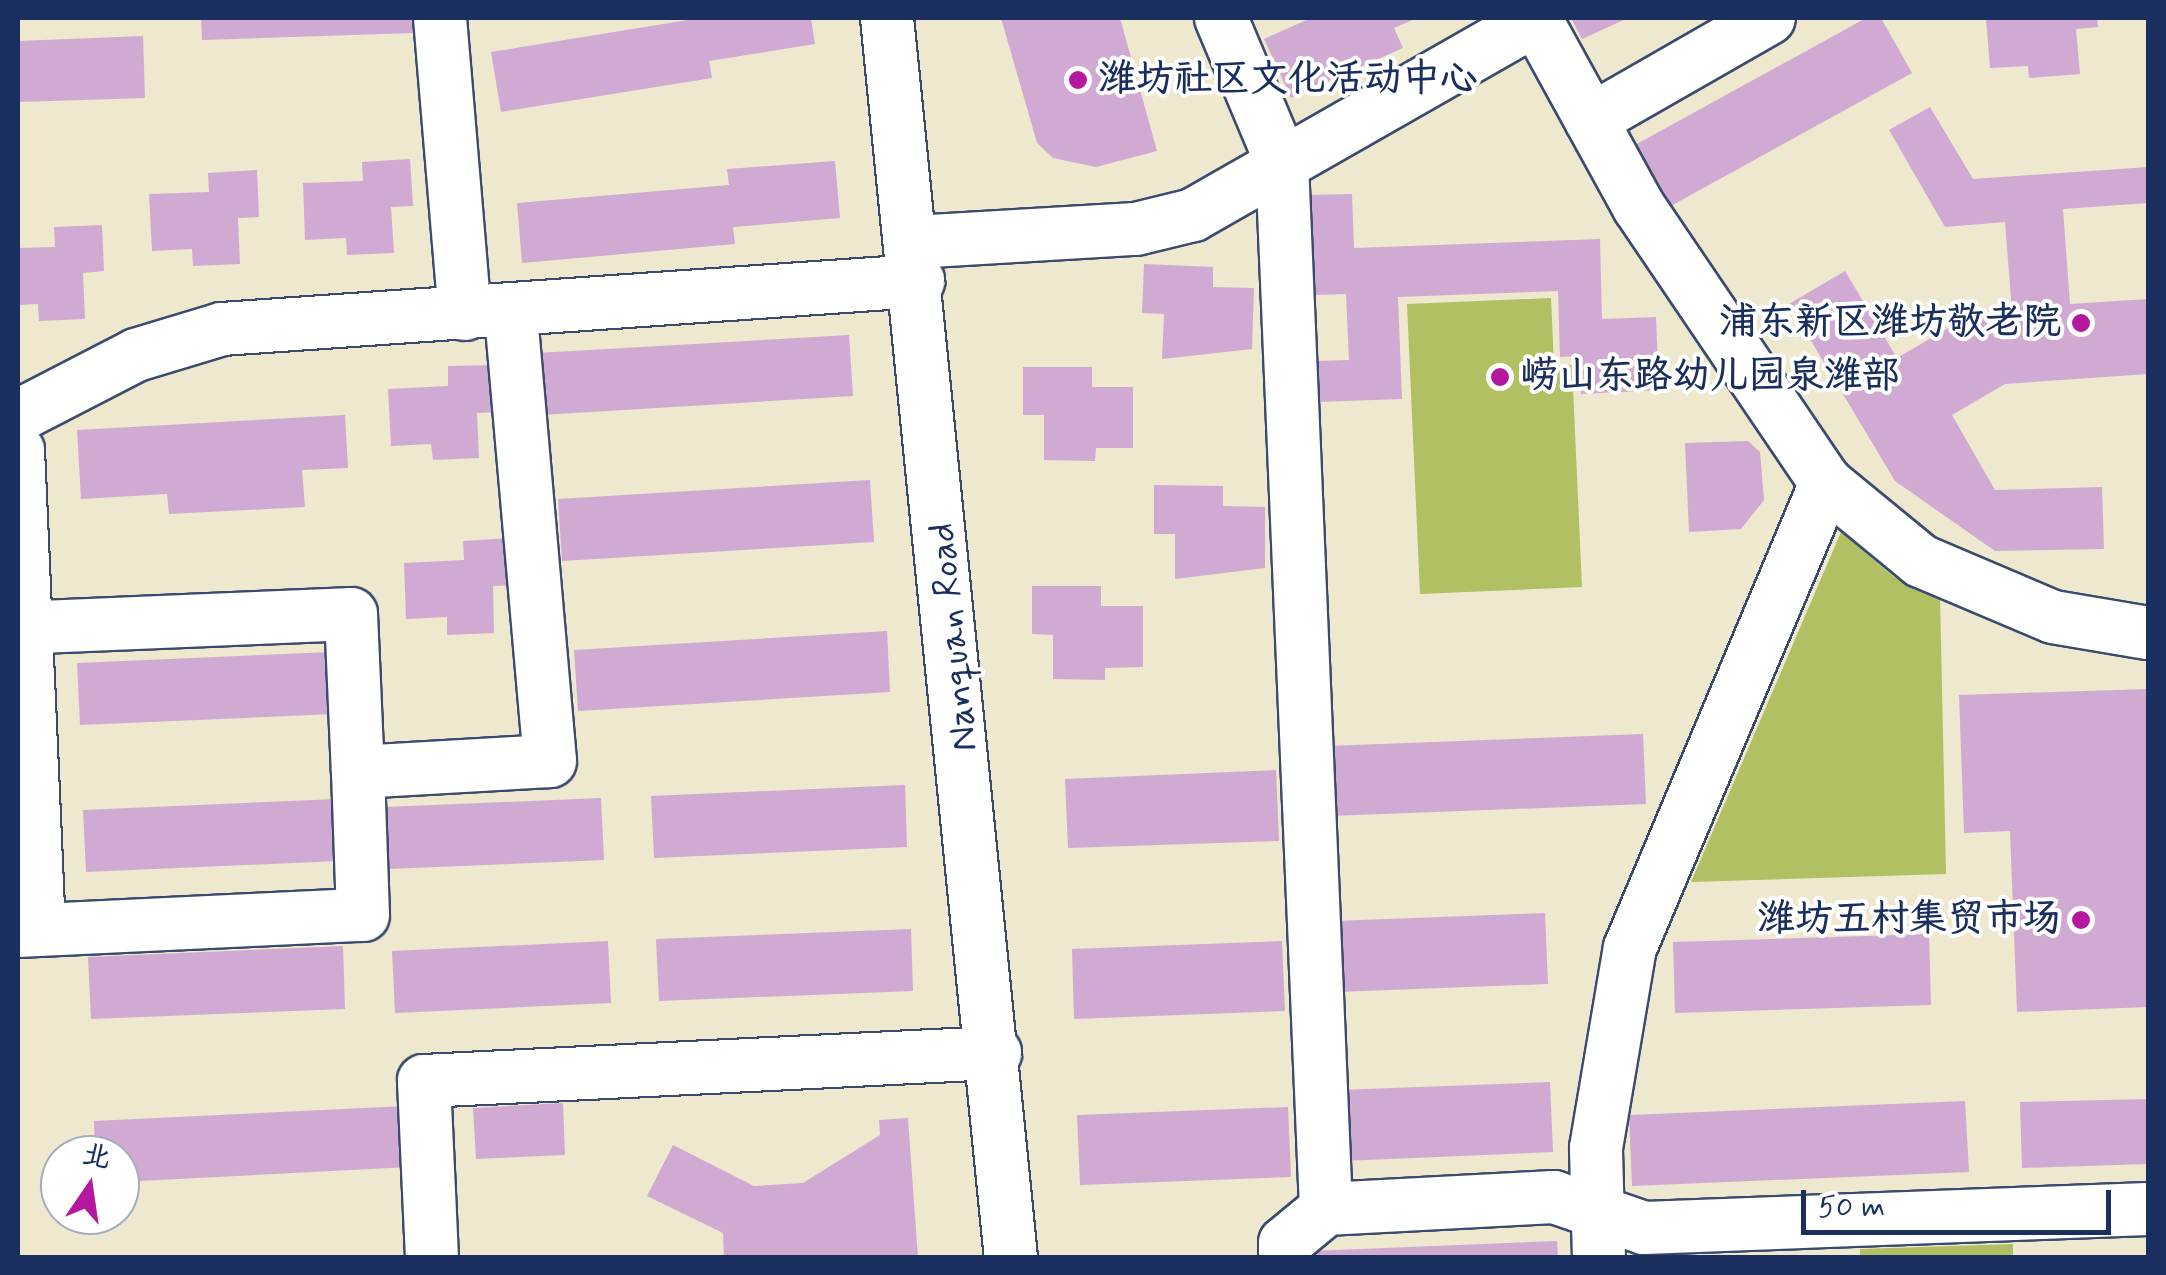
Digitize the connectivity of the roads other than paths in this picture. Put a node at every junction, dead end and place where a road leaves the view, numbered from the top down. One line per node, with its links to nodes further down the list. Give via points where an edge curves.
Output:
1 (440, 18): 9 (street)
2 (887, 18): 8 (street, Nanquan Road)
3 (1221, 18): 7 (street)
4 (1535, 18): 6 (street); 7 (street)
5 (1769, 18): 6 (street)
6 (1591, 120): 12 (street, via 1639,207)
7 (1282, 162): 8 (street, via 1192,215); 18 (street)
8 (916, 261): 9 (street); 17 (street, Nanquan Road)
9 (488, 312): 10 (street, via 222,329 136,355); 15 (street, via 550,761)
10 (18, 416)
11 (18, 450): 13 (street)
12 (1826, 483): 14 (street, via 1922,561 2053,617); 20 (street, via 1630,948 1608,1037)
13 (21, 628): 15 (street, via 351,614); 16 (street)
14 (2148, 633)
15 (358, 772): 16 (street, via 363,915)
16 (28, 930)
17 (995, 1053): 21 (street, via 424,1081); 22 (street, Nanquan Road)
18 (1326, 1209): 20 (street, via 1554,1197); 23 (street, via 1285,1243)
19 (2148, 1209): 20 (street, via 1644,1228)
20 (1599, 1236)
21 (432, 1258)
22 (1011, 1258)
23 (1285, 1258)

